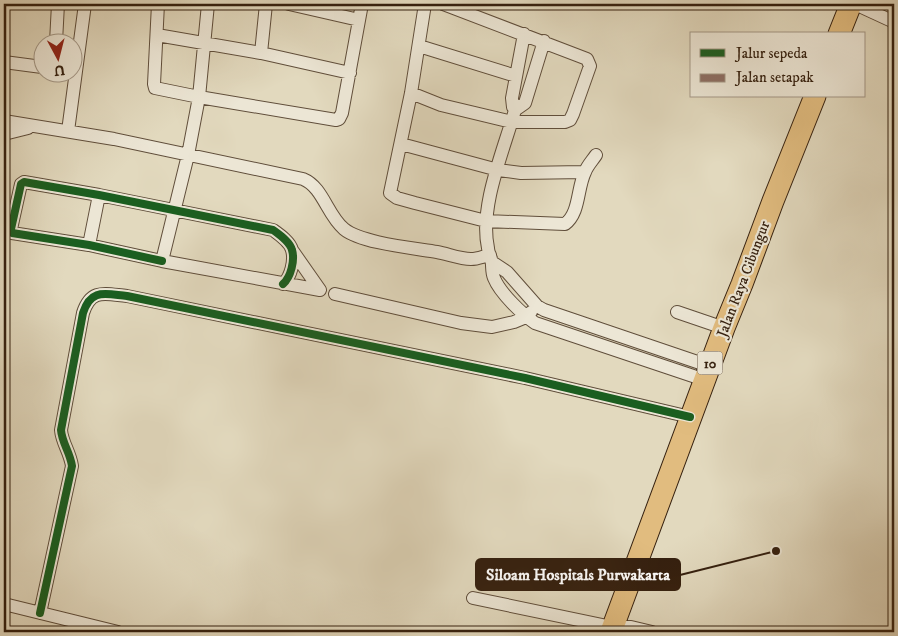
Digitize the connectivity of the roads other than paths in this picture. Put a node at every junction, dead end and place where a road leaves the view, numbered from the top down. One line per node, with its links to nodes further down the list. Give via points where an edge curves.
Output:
1 (58, 4): 14 (street)
2 (85, 4): 32 (street)
3 (158, 4): 17 (street)
4 (208, 4): 19 (street)
5 (266, 4): 21 (street)
6 (289, 4): 12 (street)
7 (362, 4): 12 (street)
8 (424, 4): 20 (street)
9 (443, 4): 16 (street)
10 (851, 4): 15 (highway)
11 (855, 4): 13 (street)
12 (359, 20): 24 (street)
13 (894, 22)
14 (57, 32)
15 (841, 32)
16 (524, 34): 18 (street); 25 (street)
17 (157, 35): 19 (street); 27 (street, via 155,88)
18 (544, 41): 29 (street, via 525,103); 29 (street, via 589,62 574,114 566,122)
19 (203, 43): 21 (street); 27 (street)
20 (418, 46): 25 (street); 26 (street)
21 (261, 53): 24 (street)
22 (4, 62): 23 (street)
23 (32, 66)
24 (350, 72): 27 (street, via 342,113 336,120)
25 (516, 76): 29 (street)
26 (411, 93): 29 (street, via 441,105); 34 (street)
27 (199, 97): 35 (street)
28 (814, 98): 51 (highway, Jalan Raya Cibungur / 10)
29 (513, 116): 37 (street)
30 (4, 121): 31 (street)
31 (37, 126): 32 (street); 33 (street)
32 (68, 131): 35 (street)
33 (4, 134)
34 (401, 144): 37 (street); 41 (street, via 390,192 392,196)
35 (188, 155): 40 (street); 44 (street, via 310,182 342,228 352,234 469,259)
36 (596, 155): 38 (street)
37 (498, 170): 38 (street); 41 (street)
38 (584, 172): 41 (street, via 573,214 565,224)
39 (99, 195): 40 (street); 42 (street); 42 (street, via 24,182 20,186 11,229 12,233)
40 (174, 211): 43 (street, via 273,230); 45 (street)
41 (486, 221): 44 (street)
42 (89, 245): 45 (street)
43 (292, 250): 46 (street, via 290,274); 46 (street, via 320,290)
44 (491, 258): 48 (street); 50 (street, via 498,286)
45 (162, 260): 46 (street)
46 (283, 284)
47 (335, 294): 50 (street, via 477,325 503,325)
48 (537, 306): 50 (street); 52 (street)
49 (677, 312): 51 (street)
50 (526, 316): 53 (street)
51 (724, 328): 54 (highway, Jalan Raya Cibungur / 10)
52 (605, 331): 53 (street); 54 (street)
53 (599, 344): 54 (street)
54 (707, 373): 55 (highway, Jalan Raya Cibungur / 10)
55 (690, 417): 58 (street, via 525,378 127,296 91,296 83,313 61,430 72,466); 59 (highway, Jalan Raya Cibungur / 10)
56 (473, 598): 59 (street)
57 (4, 604): 58 (street)
58 (40, 613): 60 (street)
59 (612, 630): 61 (street, via 631,627)
60 (118, 632)
61 (652, 632)

